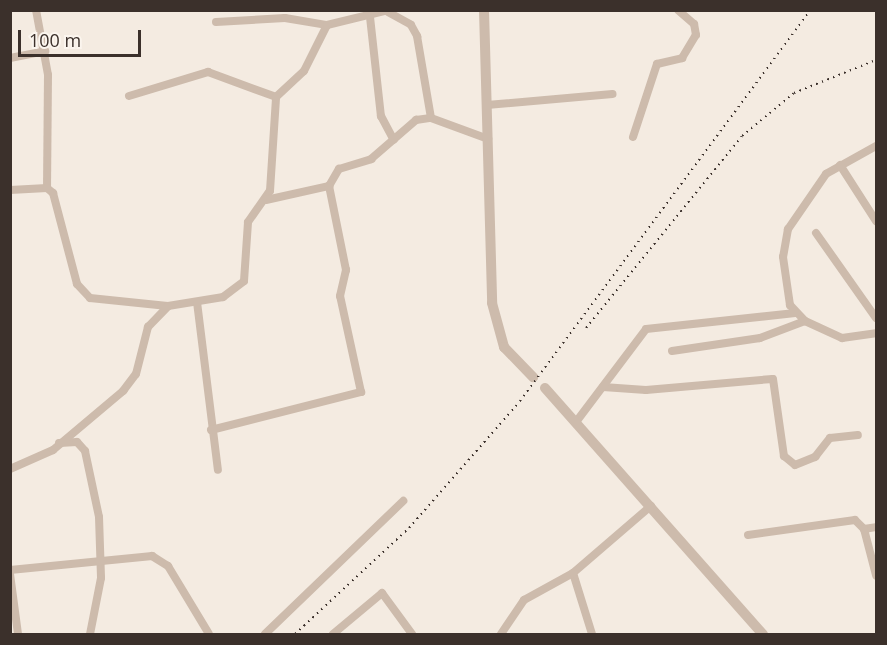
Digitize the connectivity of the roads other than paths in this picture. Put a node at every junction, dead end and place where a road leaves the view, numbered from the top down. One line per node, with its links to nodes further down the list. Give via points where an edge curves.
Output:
1 (36, 10): 10 (street)
2 (338, 10): 7 (street)
3 (484, 10): 15 (street)
4 (678, 10): 17 (street, via 694,24 696,35 682,58 657,64)
5 (388, 11): 6 (street); 16 (street, via 411,25 417,36)
6 (370, 17): 7 (street); 19 (street, via 381,116)
7 (339, 20): 9 (street)
8 (216, 22): 9 (street, via 285,18)
9 (327, 25): 14 (street, via 304,71)
10 (45, 51): 11 (street); 23 (street)
11 (10, 58)
12 (613, 94): 15 (street)
13 (129, 96): 14 (street, via 208,72)
14 (276, 97): 25 (street, via 277,143)
15 (487, 105): 18 (street)
16 (431, 118): 18 (street); 19 (street, via 416,120)
17 (633, 137)
18 (488, 139): 35 (street, via 495,324 504,347)
19 (394, 140): 22 (street, via 371,159 339,169)
20 (876, 146): 21 (street)
21 (840, 165): 26 (street); 30 (street, via 826,174 788,229 783,257)
22 (329, 186): 25 (street); 39 (street, via 346,270 340,296 361,392)
23 (47, 188): 24 (street); 29 (street, via 61,212 83,294)
24 (10, 190)
25 (266, 200): 28 (street, via 248,222 244,281 223,297)
26 (876, 221)
27 (816, 233): 31 (street)
28 (197, 302): 29 (street); 39 (street)
29 (168, 306): 41 (street, via 145,333 132,381)
30 (795, 313): 32 (street); 36 (street, via 646,329)
31 (876, 318)
32 (805, 321): 33 (street, via 842,338); 34 (street, via 768,336)
33 (876, 333)
34 (672, 351)
35 (533, 377)
36 (603, 387): 38 (street); 40 (street, via 646,390 773,379 790,464 815,457 830,438)
37 (545, 388): 38 (street)
38 (576, 422): 45 (street)
39 (211, 430): 43 (street)
40 (858, 435)
41 (59, 444): 42 (street); 49 (street, via 77,442 85,451)
42 (10, 469)
43 (218, 470)
44 (403, 501): 57 (street)
45 (651, 506): 51 (street); 62 (street)
46 (876, 527): 47 (street)
47 (864, 529): 48 (street, via 847,519); 52 (street)
48 (748, 535)
49 (101, 557): 50 (street); 55 (street); 56 (street, via 162,560)
50 (10, 572): 53 (street)
51 (573, 573): 60 (street, via 524,600); 61 (street)
52 (876, 575)
53 (12, 592): 54 (street)
54 (18, 634)
55 (90, 634)
56 (209, 634)
57 (266, 634)
58 (333, 634): 59 (street, via 382,593 404,616)
59 (412, 634)
60 (501, 634)
61 (592, 634)
62 (764, 634)

